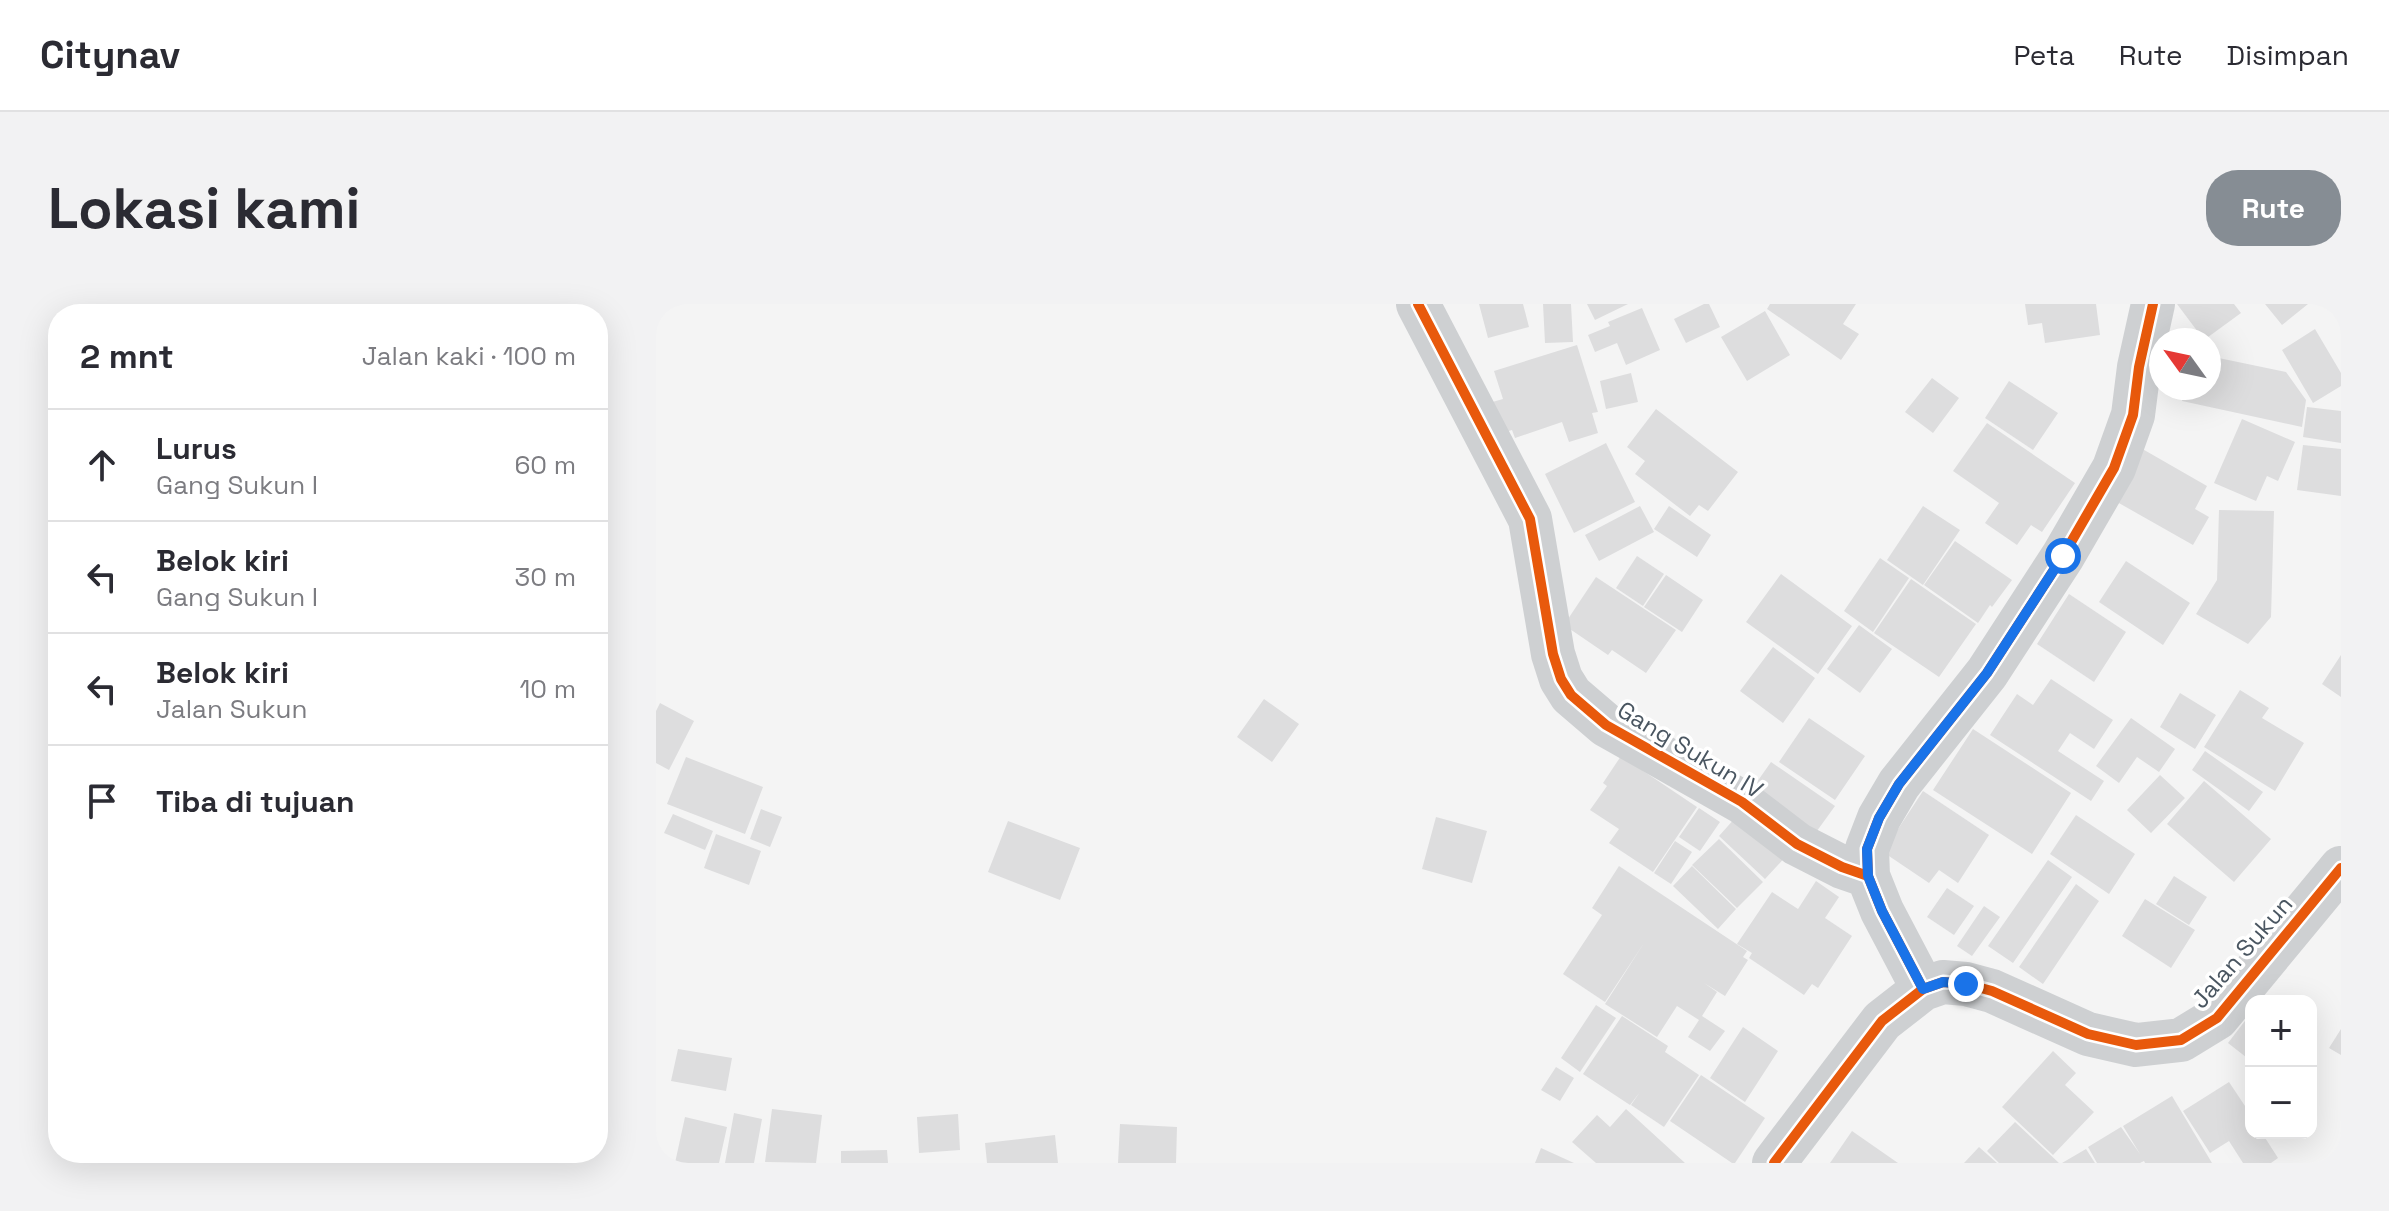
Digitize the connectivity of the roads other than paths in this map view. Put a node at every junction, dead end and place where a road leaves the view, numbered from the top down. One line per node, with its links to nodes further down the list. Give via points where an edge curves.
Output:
1 (1418, 304): 4 (street, Gang Sukun IV, via 1530,519 1553,654 1571,695 1606,725 1742,802 1797,844)
2 (2153, 304): 4 (street, via 2133,415 2114,468 1987,673 1899,784 1867,849)
3 (2341, 868): 5 (street, Jalan Sukun, via 2217,1018 2181,1040 2136,1045 2088,1034 1966,984 1943,982)
4 (1868, 876): 5 (street)
5 (1923, 989): 6 (street, via 1882,1021)
6 (1774, 1163)

